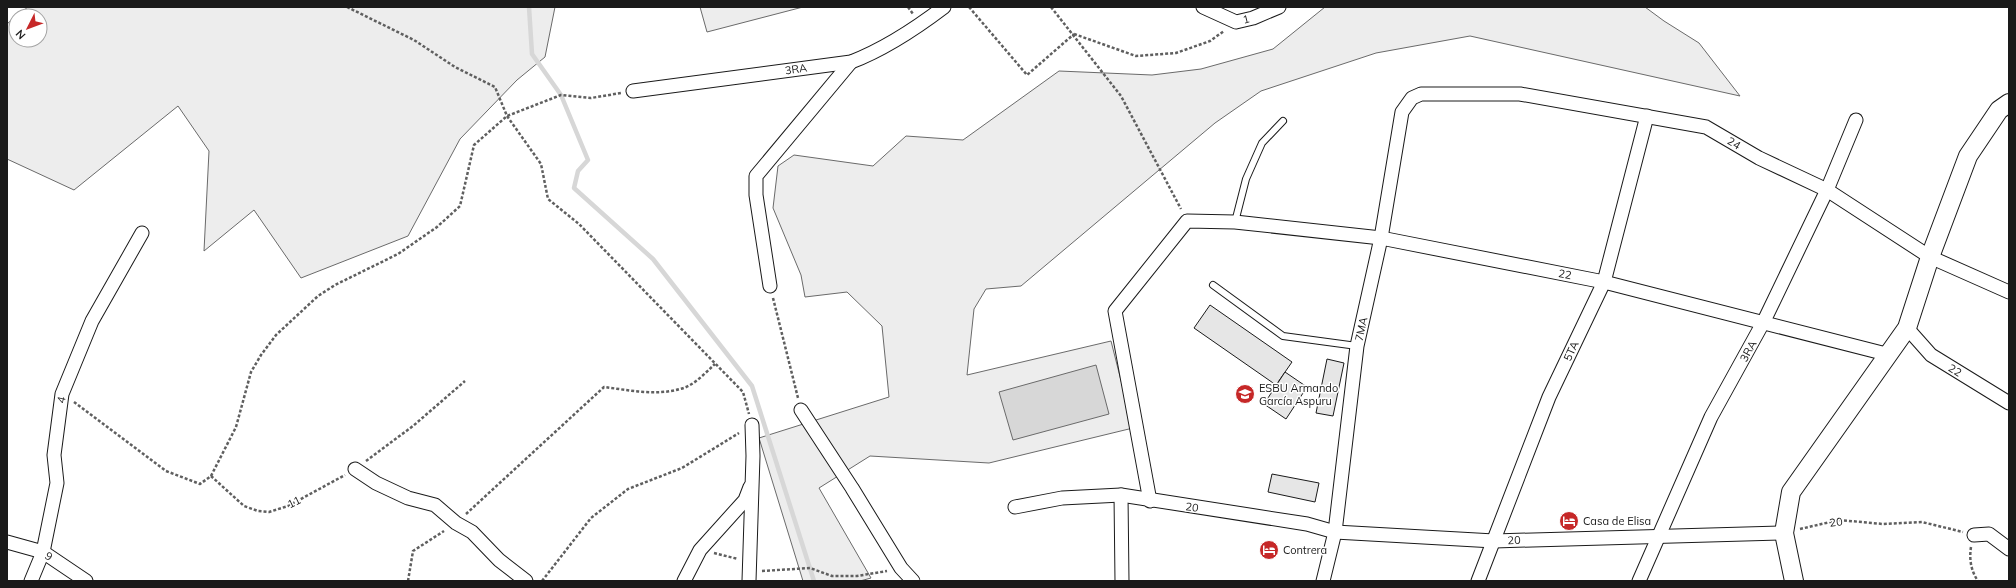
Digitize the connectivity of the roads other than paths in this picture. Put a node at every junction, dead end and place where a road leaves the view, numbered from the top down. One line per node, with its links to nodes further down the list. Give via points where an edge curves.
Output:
1 (944, 7): 4 (street, 3RA, via 872,54)
2 (1203, 7): 3 (street, 1, via 1236,22)
3 (1279, 7)
4 (851, 62): 5 (street, 3RA); 18 (street, via 756,176 756,195)
5 (633, 91)
6 (1429, 93): 8 (street, 24, via 1520,94); 14 (street, 7MA, via 1412,98 1402,112)
7 (2009, 103): 15 (street, via 1999,110 1968,156)
8 (1646, 116): 11 (street, 24, via 1706,127 1760,158); 16 (street, 5TA)
9 (1856, 120): 11 (street, 3RA)
10 (1284, 121): 12 (lane, via 1262,143 1246,179)
11 (1827, 190): 15 (street, 24); 20 (street, 3RA)
12 (1235, 222): 14 (street, 22); 30 (street, 22, via 1188,221 1115,311)
13 (142, 233): 39 (street, 4, via 92,321 62,394 54,455 57,482)
14 (1381, 238): 16 (street, 22); 22 (street, 7MA)
15 (1930, 258): 19 (street, 24); 21 (street)
16 (1604, 282): 20 (street, 22); 36 (street, 5TA, via 1549,397)
17 (1213, 285): 22 (lane, via 1283,336)
18 (770, 286)
19 (2009, 292)
20 (1764, 321): 23 (street, 22); 34 (street, 3RA, via 1711,417)
21 (1907, 328): 23 (street); 24 (street, 22, via 1931,356)
22 (1357, 346): 32 (street, 7MA)
23 (1890, 355): 33 (street, via 1791,492)
24 (2009, 403)
25 (801, 410): 45 (street, via 901,568)
26 (752, 425): 28 (street)
27 (355, 469): 43 (street, via 376,483 408,498 435,505 456,523 472,532 499,560)
28 (752, 482): 40 (street); 44 (street, via 745,500 700,550)
29 (1121, 495): 30 (street, 20); 31 (street, 20, via 1062,498); 46 (street)
30 (1150, 501): 32 (street, 20, via 1307,524)
31 (1015, 507)
32 (1335, 532): 36 (street, 20); 47 (street, 7MA)
33 (1784, 533): 34 (street, 20); 50 (street)
34 (1658, 535): 36 (street, 20); 49 (street, 3RA)
35 (1974, 535): 38 (street, via 1989,534)
36 (1494, 541): 48 (street, 5TA)
37 (7, 542): 39 (street, 9)
38 (2009, 549)
39 (43, 552): 41 (street, 4); 42 (street, 9)
40 (750, 576)
41 (31, 581)
42 (86, 581)
43 (526, 581)
44 (684, 581)
45 (913, 581)
46 (1122, 581)
47 (1323, 581)
48 (1478, 581)
49 (1639, 581)
50 (1794, 581)

